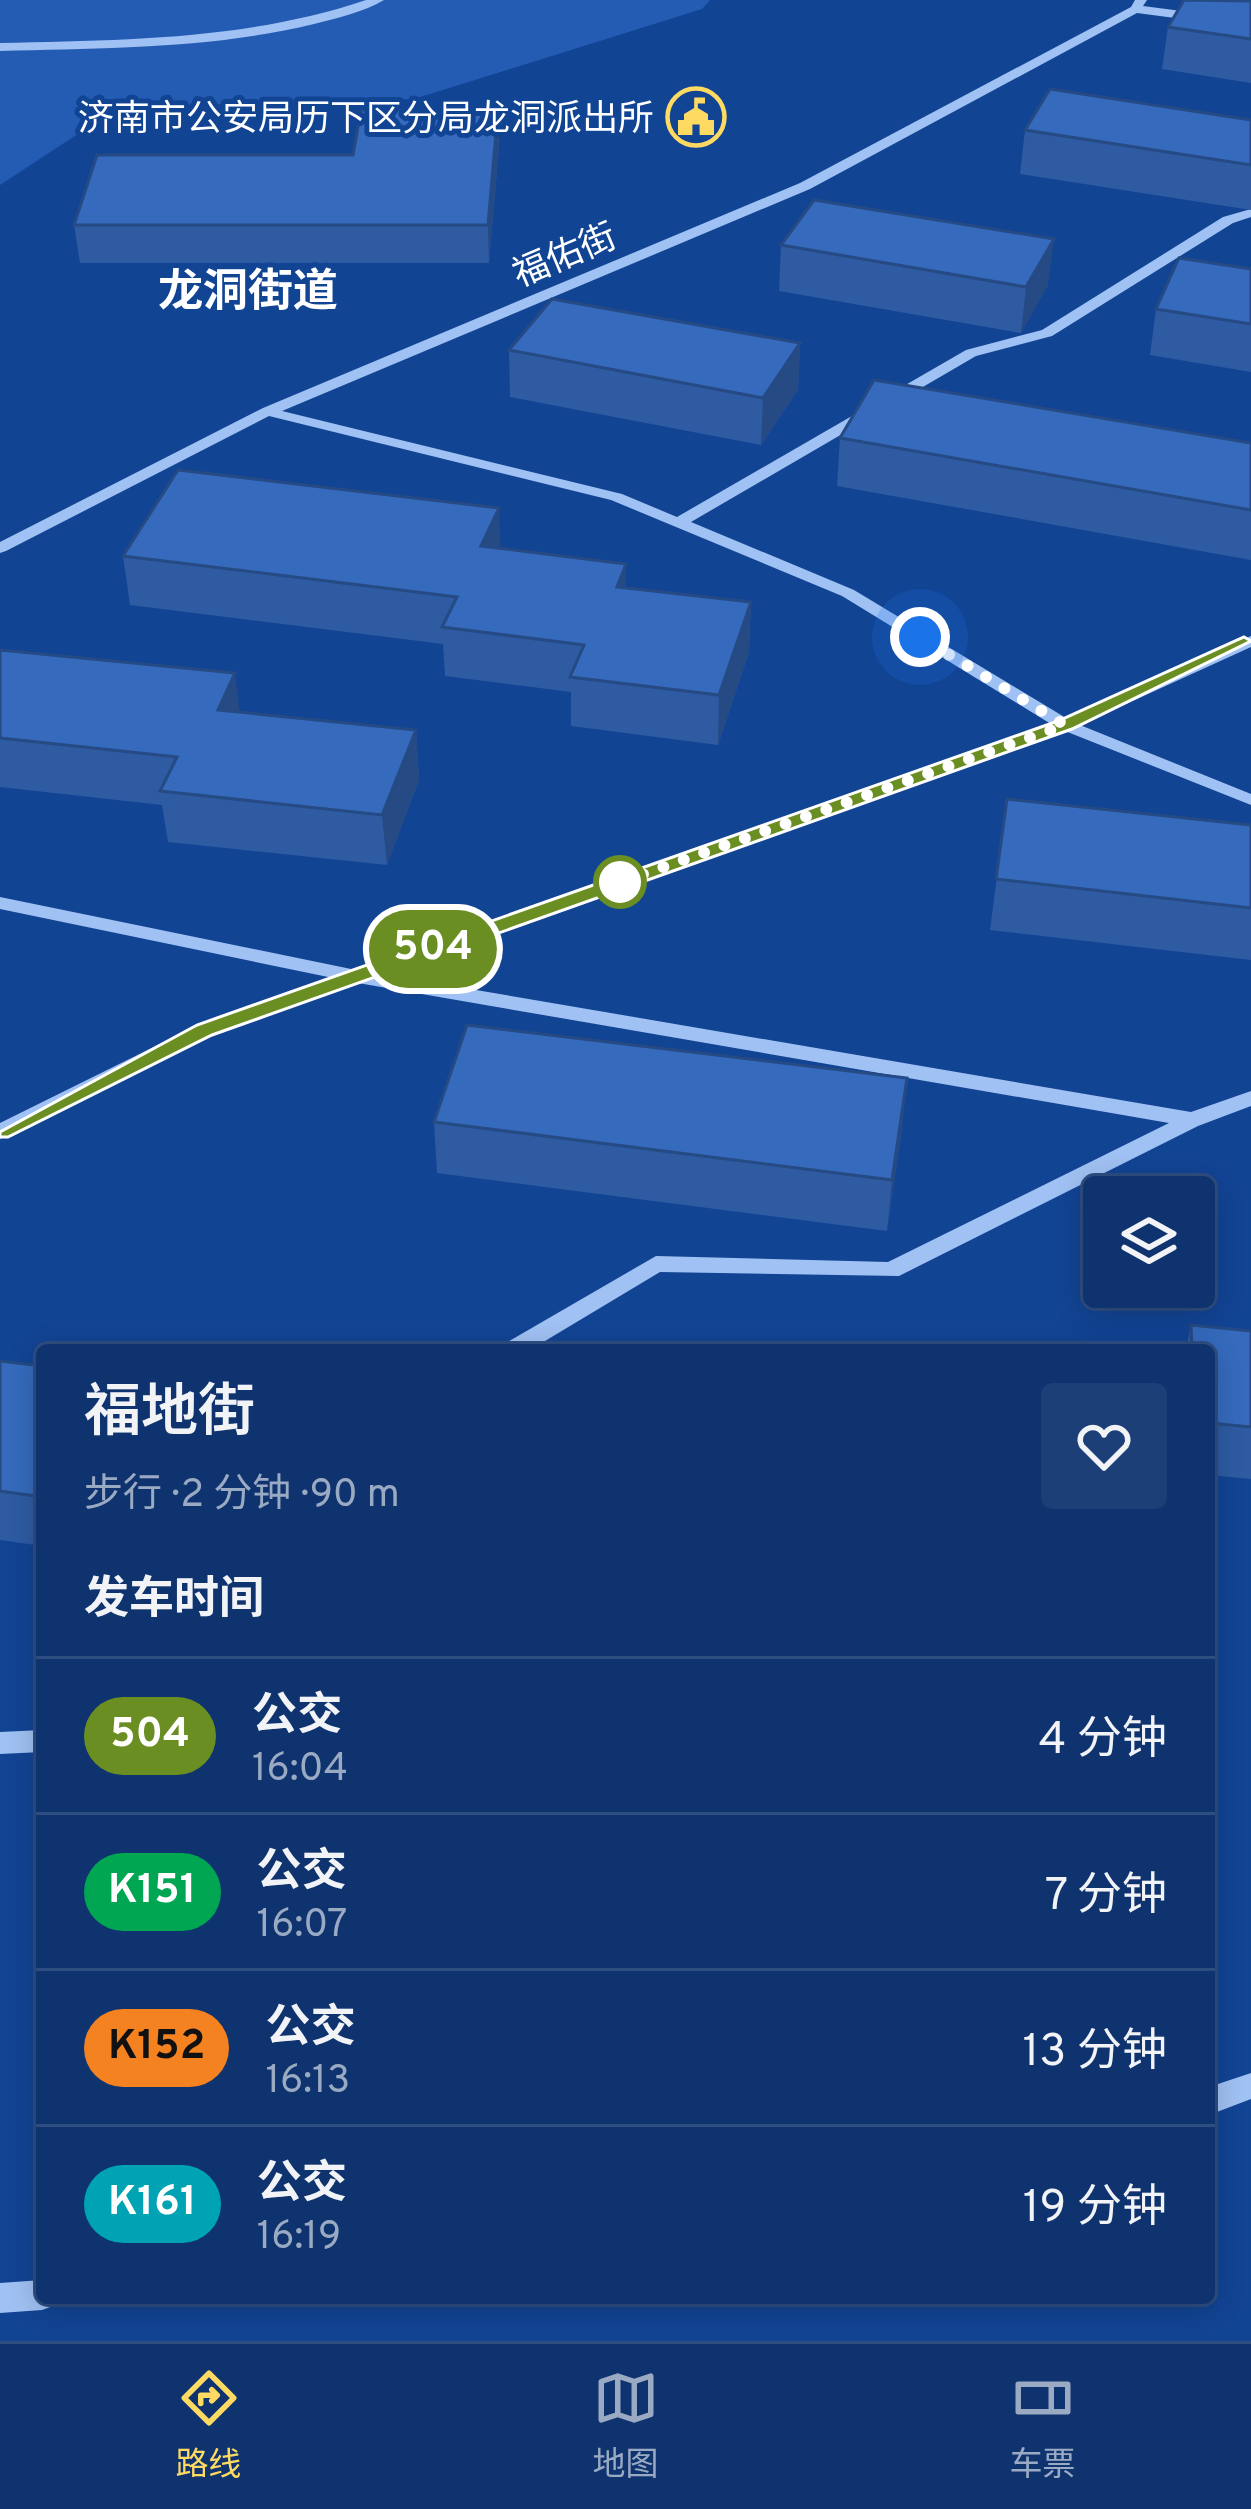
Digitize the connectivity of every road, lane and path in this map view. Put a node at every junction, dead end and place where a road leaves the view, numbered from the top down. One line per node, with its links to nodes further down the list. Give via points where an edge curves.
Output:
1 (378, 0): 4 (street, via 324,21 233,39)
2 (1138, 4): 3 (street); 6 (street, 福佑街, via 805,186)
3 (1251, 24)
4 (0, 47)
5 (1251, 213): 7 (street, via 1047,332 971,352)
6 (268, 411): 7 (street, via 616,497); 8 (street, 福佑街)
7 (678, 523): 10 (street, via 848,593)
8 (0, 548)
9 (1251, 641): 10 (street)
10 (1065, 725): 11 (street); 13 (street)
11 (1251, 800)
12 (0, 903): 13 (street)
13 (356, 976): 15 (street); 16 (street, via 205,1030)
14 (1251, 1096): 15 (street)
15 (1193, 1120): 17 (street, via 891,1270 656,1264)
16 (0, 1132)
17 (522, 1344)
18 (36, 1741): 19 (street)
19 (0, 1744)
20 (1251, 2086): 21 (street)
21 (1215, 2100)
22 (36, 2295): 23 (street)
23 (0, 2298)

